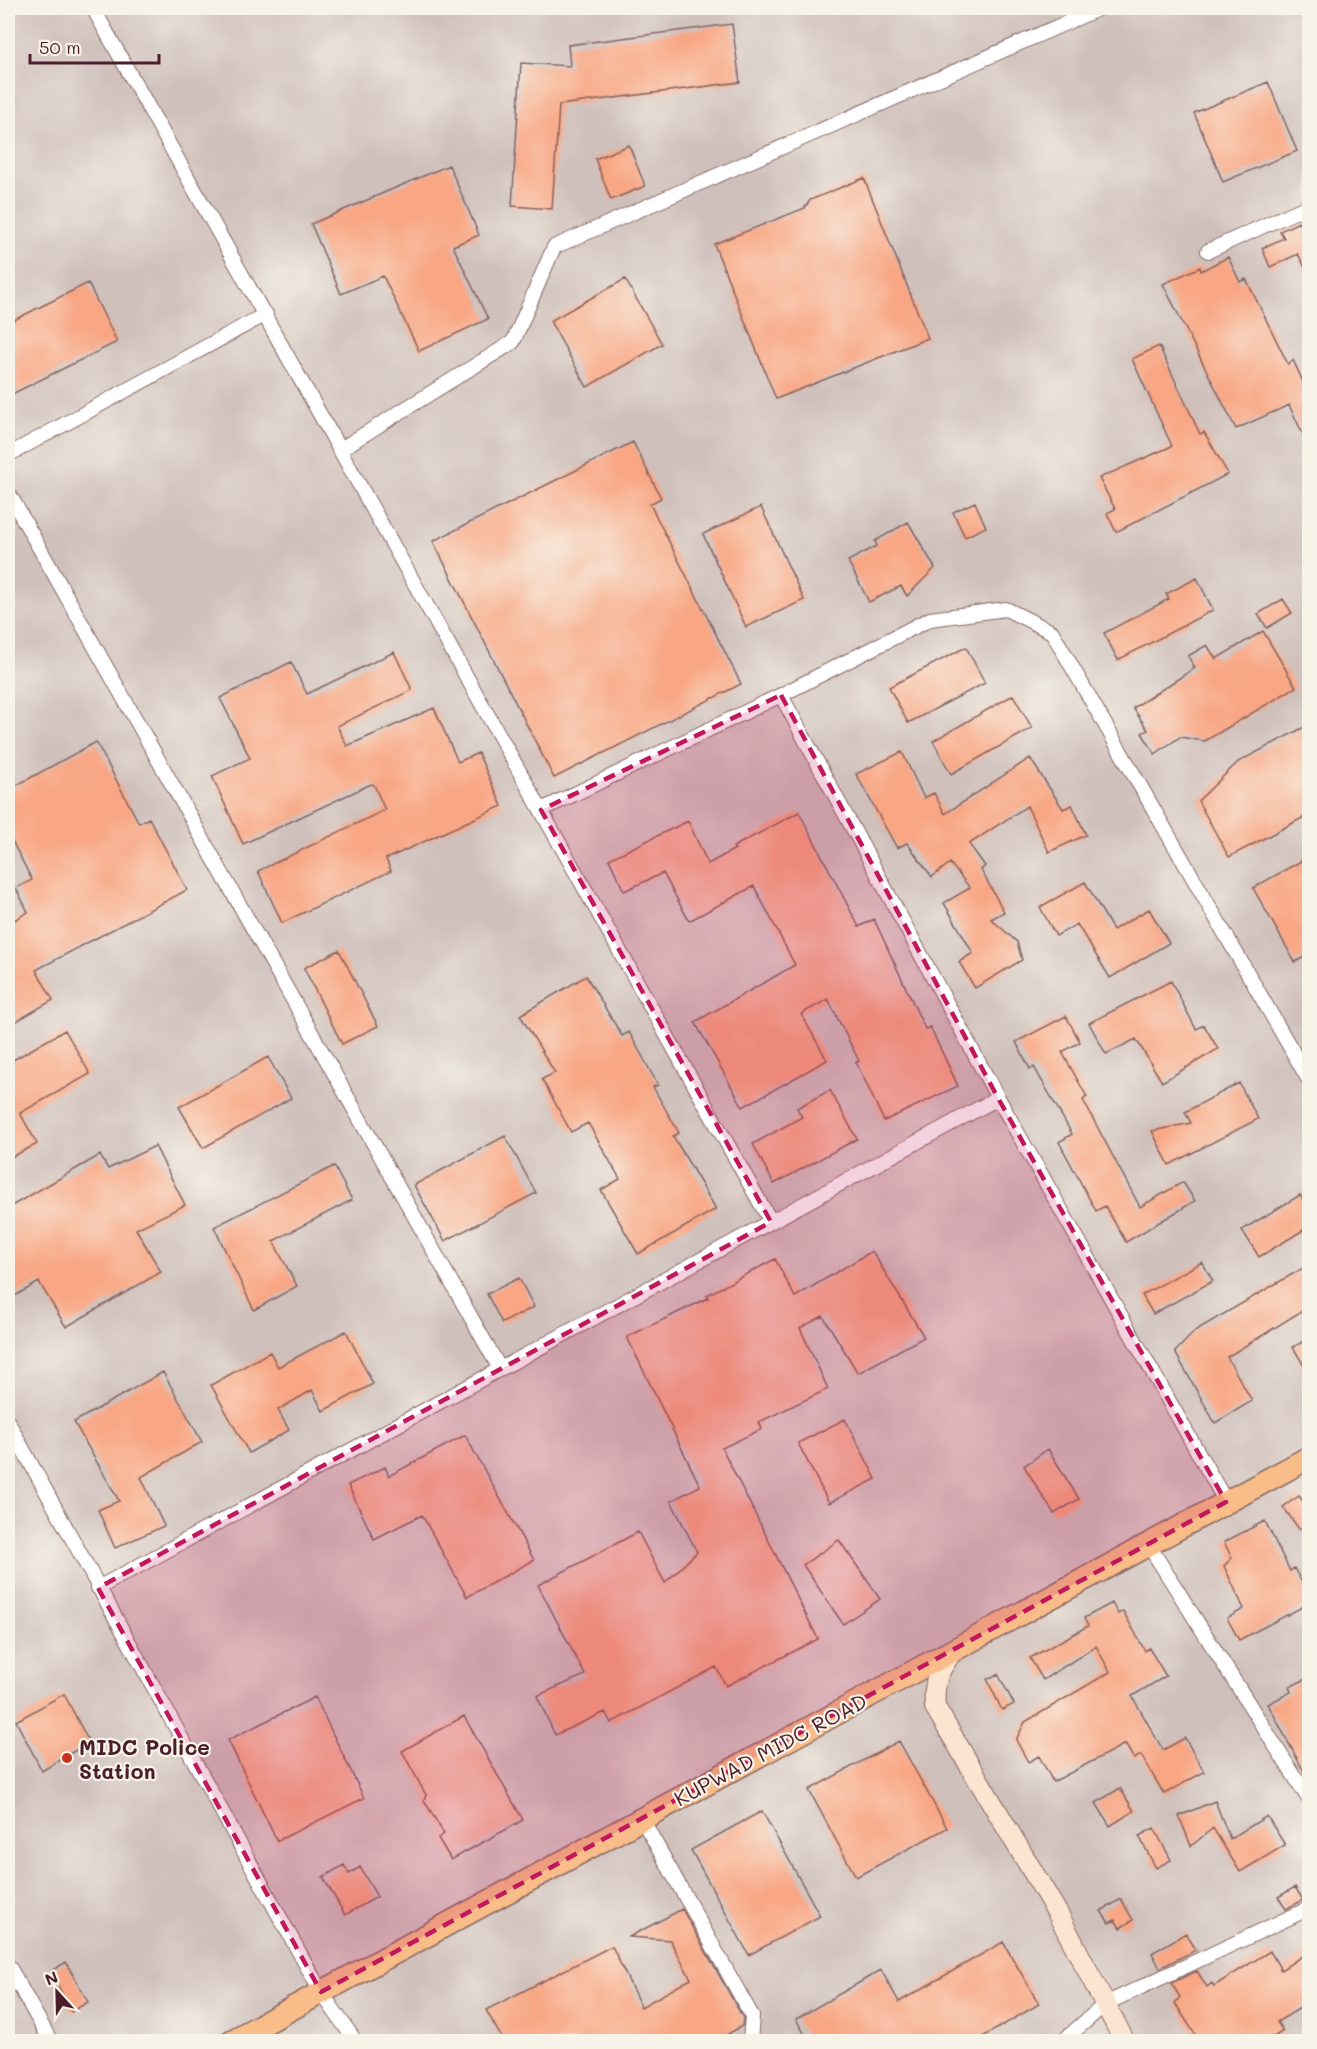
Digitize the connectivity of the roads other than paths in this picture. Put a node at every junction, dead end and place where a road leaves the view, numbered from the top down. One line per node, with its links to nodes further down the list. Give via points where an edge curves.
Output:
1 (93, 8): 5 (street)
2 (1100, 8): 6 (street, via 554,247 513,342)
3 (1310, 205): 4 (street)
4 (1209, 251)
5 (266, 314): 6 (street); 7 (street)
6 (339, 450): 10 (street)
7 (8, 455)
8 (8, 492): 14 (street)
9 (781, 695): 10 (street); 11 (street, via 930,619 1006,609 1052,632); 12 (street)
10 (540, 810): 13 (street)
11 (1310, 1082)
12 (998, 1098): 13 (street); 17 (street)
13 (771, 1222): 14 (street)
14 (500, 1369): 19 (street)
15 (8, 1422): 19 (street)
16 (1310, 1457): 17 (main road, KUPWAD MIDC ROAD)
17 (1226, 1502): 18 (main road, KUPWAD MIDC ROAD)
18 (1148, 1544): 20 (main road, KUPWAD MIDC ROAD); 21 (street)
19 (98, 1588): 25 (street)
20 (954, 1649): 22 (main road, KUPWAD MIDC ROAD); 26 (main road, via 939,1670 933,1688 935,1707 1058,1914)
21 (1310, 1801)
22 (642, 1819): 25 (main road, KUPWAD MIDC ROAD); 30 (street, via 752,2016)
23 (1310, 1908): 26 (street)
24 (8, 1965): 27 (street)
25 (321, 1992): 28 (main road, KUPWAD MIDC ROAD); 29 (street)
26 (1105, 2004): 31 (street); 32 (main road)
27 (51, 2042)
28 (230, 2042)
29 (356, 2042)
30 (750, 2042)
31 (1062, 2042)
32 (1125, 2042)

